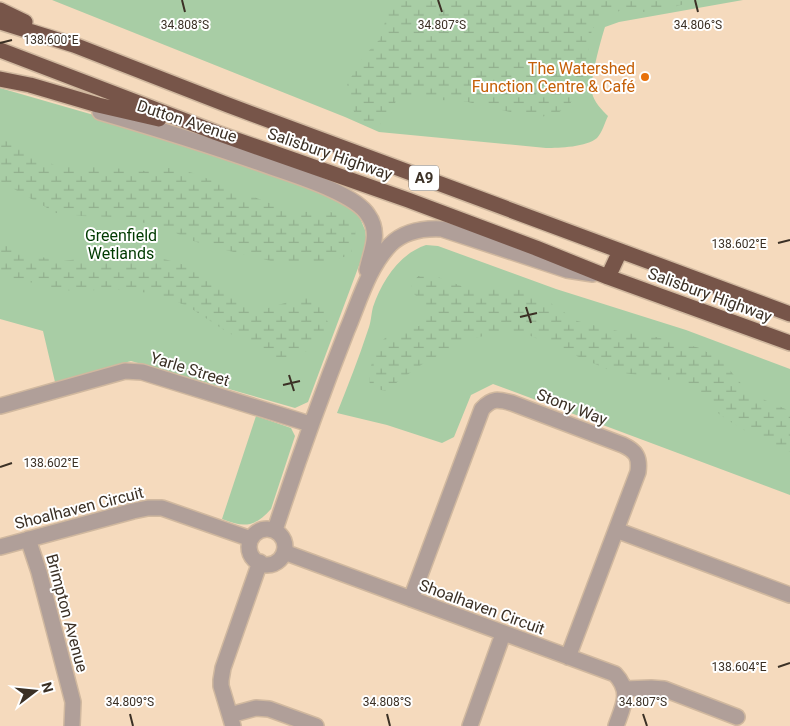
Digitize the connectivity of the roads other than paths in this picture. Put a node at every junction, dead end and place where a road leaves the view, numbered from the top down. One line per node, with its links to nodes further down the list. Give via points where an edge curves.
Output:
1 (0, 10): 3 (highway)
2 (0, 22): 3 (highway, Salisbury Highway / A9)
3 (74, 45): 7 (highway, Salisbury Highway / A9)
4 (0, 50): 6 (highway, Salisbury Highway / A9)
5 (0, 81): 6 (highway, via 30,85); 9 (street, Dutton Avenue, via 205,143 310,181 363,207 375,231)
6 (217, 133): 8 (highway, Salisbury Highway / A9)
7 (620, 251): 8 (highway); 10 (highway, Salisbury Highway / A9)
8 (608, 276): 9 (street, Dutton Avenue, via 567,270 432,228 405,234 390,245 378,259); 11 (highway, Salisbury Highway / A9)
9 (364, 289): 13 (street, Dutton Avenue)
10 (790, 314)
11 (790, 343)
12 (0, 406): 13 (street, Yarle Street, via 125,370 142,372)
13 (310, 424): 14 (street, Dutton Avenue)
14 (274, 530): 17 (street, via 258,531); 19 (street, via 283,539)
15 (616, 530): 21 (street); 22 (street, Stony Way, via 638,472 639,460 635,452 512,403 490,401 478,416); 24 (street, Stony Way)
16 (28, 539): 17 (street, Shoalhaven Circuit, via 155,507); 18 (street, Shoalhaven Circuit); 28 (street, Brimpton Avenue, via 73,702)
17 (251, 539): 20 (street, via 252,555)
18 (0, 547)
19 (284, 552): 20 (street, via 276,562); 22 (street, Shoalhaven Circuit)
20 (260, 562): 27 (street, via 223,668 221,680)
21 (790, 595)
22 (411, 599): 23 (street, Shoalhaven Circuit)
23 (503, 634): 24 (street, Shoalhaven Circuit); 30 (street)
24 (568, 657): 25 (street, Shoalhaven Circuit, via 616,674)
25 (624, 689): 26 (street, via 664,689); 31 (street, via 625,701)
26 (736, 717)
27 (231, 720): 29 (street, via 256,708 269,709)
28 (72, 726)
29 (316, 726)
30 (470, 726)
31 (616, 726)

